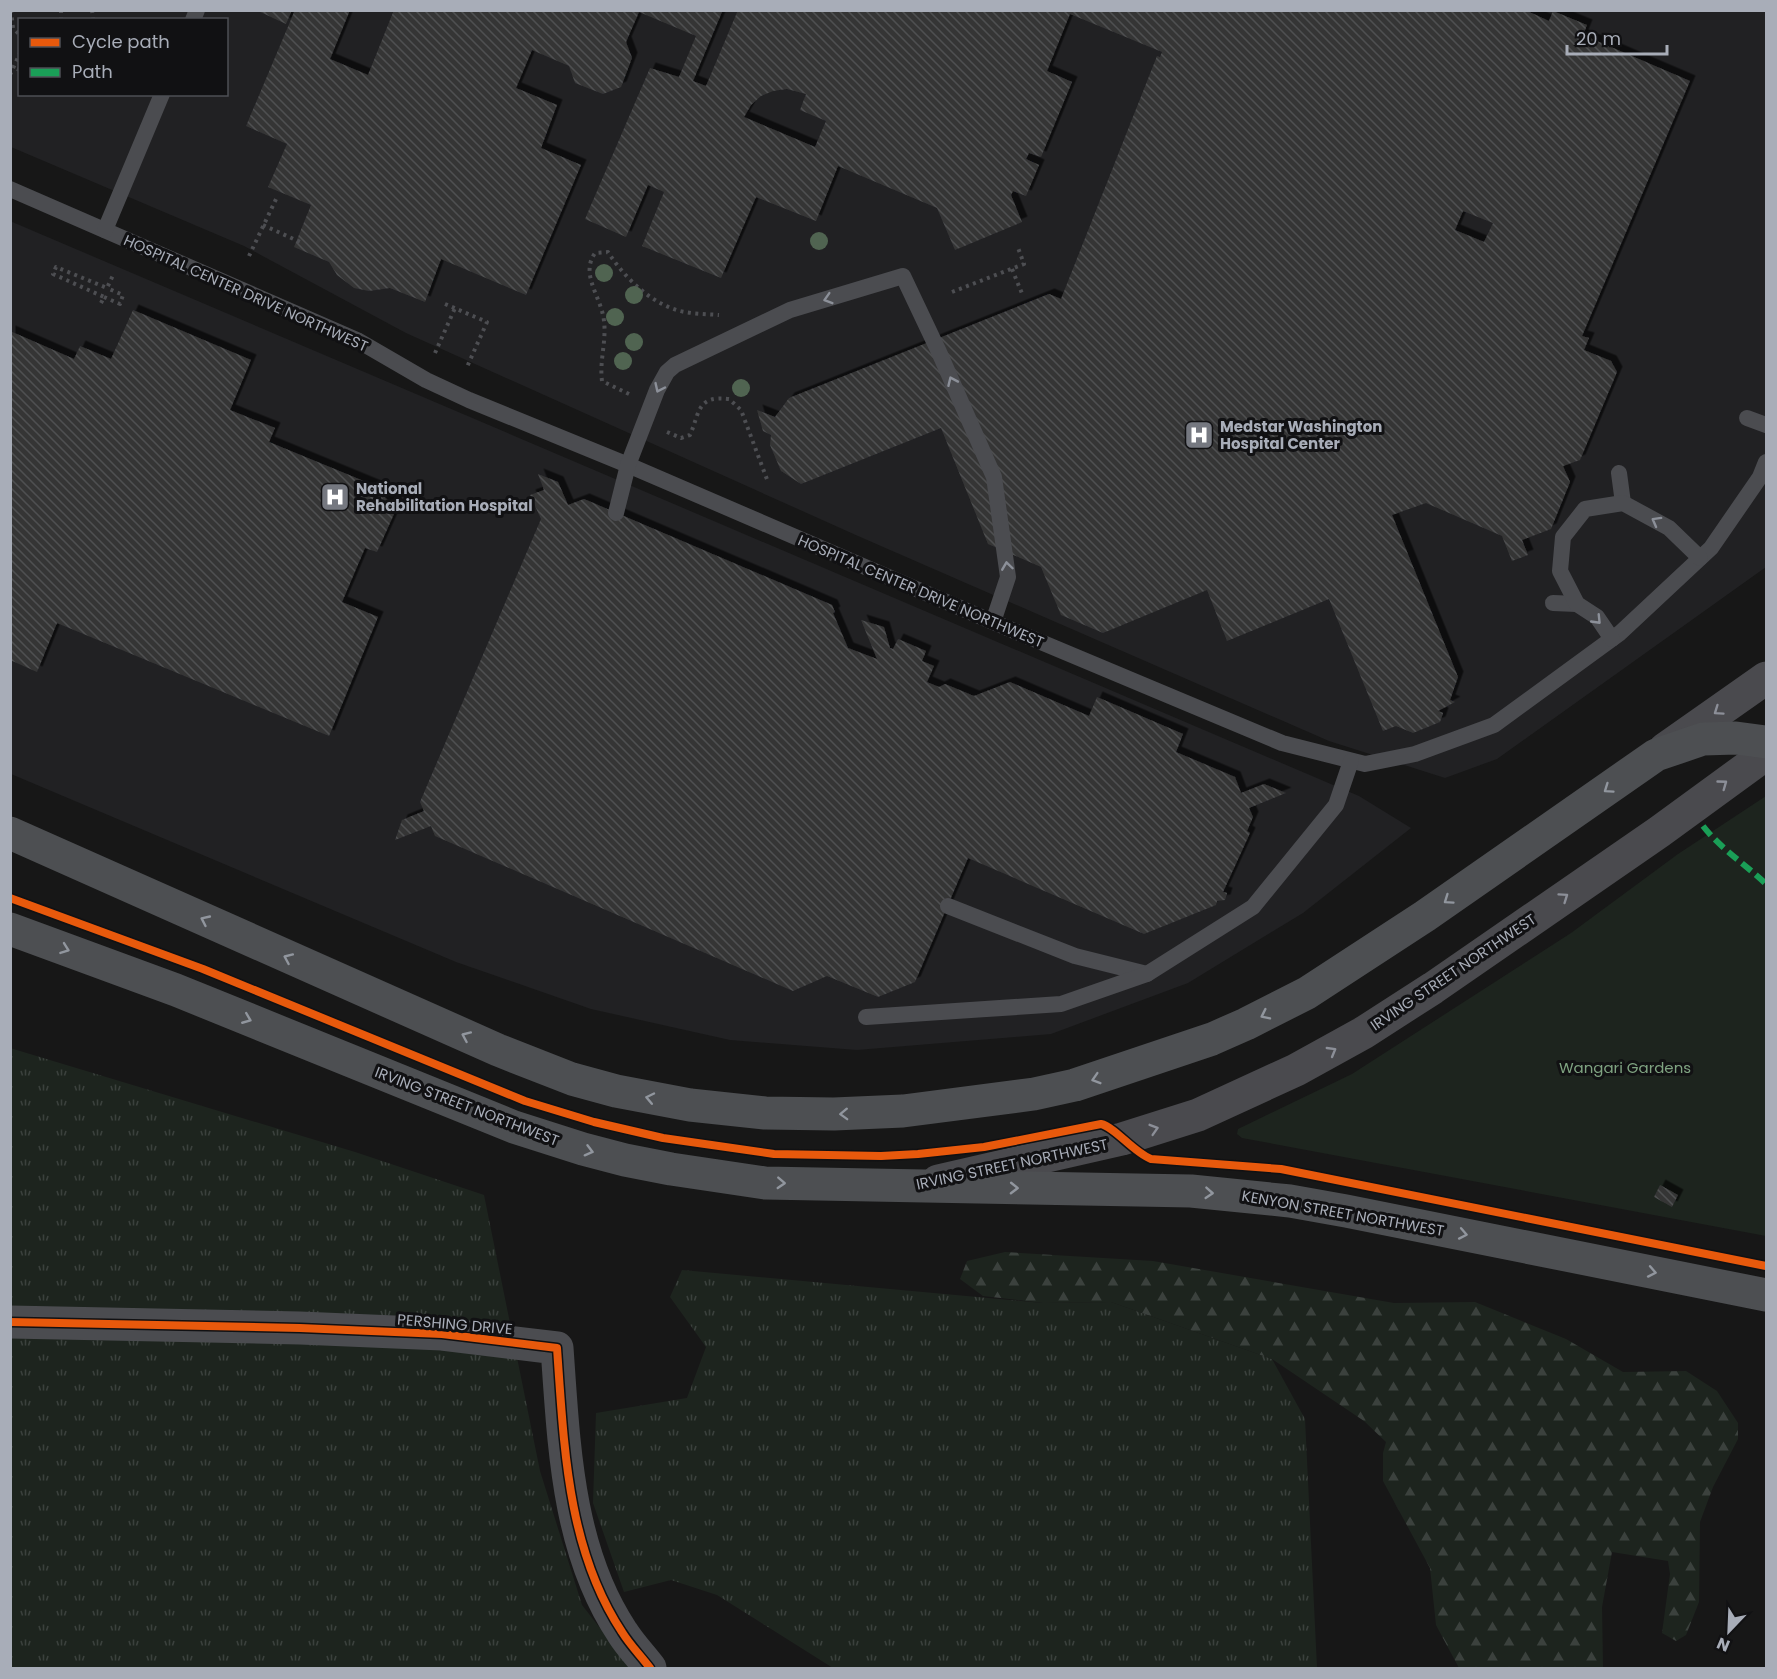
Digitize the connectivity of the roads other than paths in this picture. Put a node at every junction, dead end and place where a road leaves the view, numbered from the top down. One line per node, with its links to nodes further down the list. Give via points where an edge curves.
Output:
1 (161, 96): 3 (lane)
2 (10, 189): 3 (lane, HOSPITAL CENTER DRIVE NORTHWEST)
3 (105, 230): 6 (lane, HOSPITAL CENTER DRIVE NORTHWEST, via 357,340 469,400)
4 (1747, 418): 5 (lane)
5 (1767, 425)
6 (628, 465): 10 (lane); 14 (lane, HOSPITAL CENTER DRIVE NORTHWEST); 14 (lane, one-way to 6, via 1008,577 994,477 903,276 790,310 675,365 666,372 657,390)
7 (1765, 468): 11 (lane, HOSPITAL CENTER DRIVE NORTHWEST, via 1711,548)
8 (1620, 472): 9 (lane)
9 (1623, 503): 11 (lane, one-way to 9, via 1669,528); 13 (lane, via 1585,509 1563,537 1560,571)
10 (616, 513)
11 (1700, 558): 15 (lane, HOSPITAL CENTER DRIVE NORTHWEST)
12 (1553, 603): 13 (lane)
13 (1577, 604): 15 (lane, one-way to 15, via 1597,617)
14 (993, 622): 20 (lane, HOSPITAL CENTER DRIVE NORTHWEST, via 1282,743)
15 (1612, 639): 20 (lane, HOSPITAL CENTER DRIVE NORTHWEST, via 1494,725 1415,754 1365,764)
16 (1763, 676): 19 (main road, one-way to 19)
17 (1767, 742): 19 (main road, via 1736,738 1703,740)
18 (1767, 753): 26 (main road, IRVING STREET NORTHWEST, one-way to 18, via 1122,1139 1198,1115 1296,1070 1433,988)
19 (1656, 755): 21 (main road, one-way to 21, via 1381,946 1307,993 1246,1024 1183,1050 1034,1095 869,1113 728,1111 654,1099 572,1078 498,1050)
20 (1352, 761): 24 (lane, via 1336,805 1253,907)
21 (10, 833)
22 (948, 906): 24 (lane, via 1075,956)
23 (10, 929): 26 (main road, IRVING STREET NORTHWEST, one-way to 26, via 176,990 513,1127 583,1149 671,1169 765,1183)
24 (1147, 974): 25 (lane, via 1060,1004)
25 (866, 1017)
26 (913, 1187): 27 (main road, KENYON STREET NORTHWEST, one-way to 27, via 1191,1191 1290,1201)
27 (1767, 1295)
28 (10, 1322): 29 (street, PERSHING DRIVE, via 442,1334 557,1348 572,1504 593,1577 621,1631)
29 (650, 1668)

